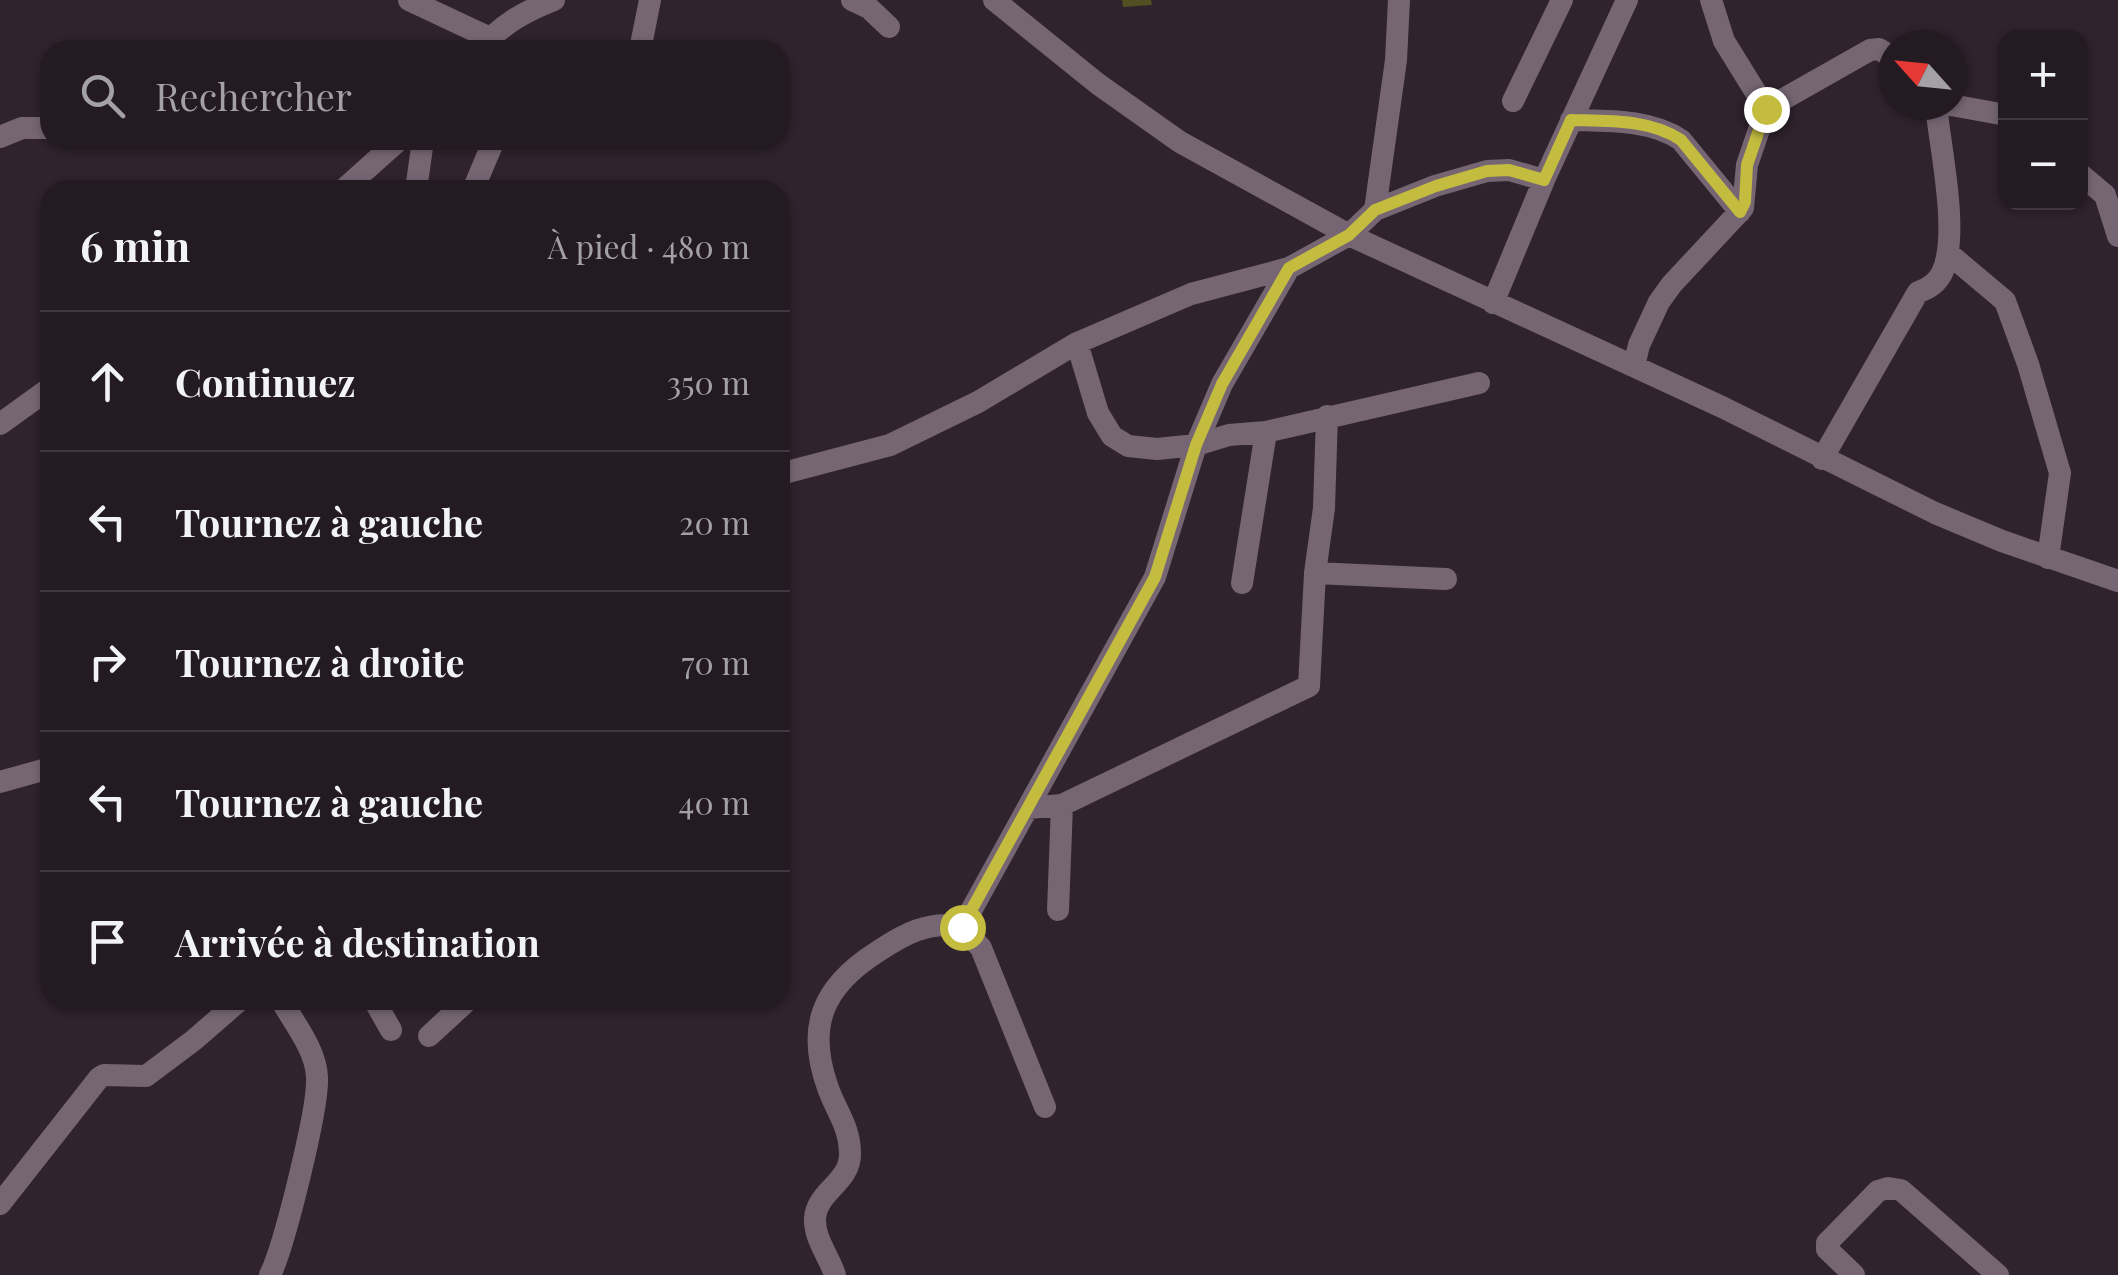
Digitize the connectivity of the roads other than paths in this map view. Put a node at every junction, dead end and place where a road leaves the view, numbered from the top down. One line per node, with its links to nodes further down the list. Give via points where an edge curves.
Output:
1 (409, 0): 13 (street)
2 (554, 0): 14 (street, via 526,11)
3 (650, 0): 15 (street)
4 (852, 0): 11 (street)
5 (994, 0): 12 (street)
6 (1029, 0): 12 (street)
7 (1398, 0): 34 (street)
8 (1562, 0): 17 (street)
9 (1627, 0): 21 (street)
10 (1711, 0): 19 (street, via 1724,40)
11 (888, 27)
12 (1032, 32): 36 (street, via 1180,142)
13 (478, 40)
14 (490, 40)
15 (642, 40)
16 (1878, 50): 19 (street)
17 (1514, 101)
18 (1968, 108): 20 (street)
19 (1766, 109): 35 (street)
20 (1998, 113)
21 (1571, 120): 32 (street); 35 (street, via 1670,132)
22 (1938, 120): 38 (street)
23 (40, 128): 24 (street)
24 (0, 137)
25 (389, 150): 29 (street)
26 (421, 150): 30 (street)
27 (490, 150): 31 (street)
28 (2088, 179): 33 (street)
29 (355, 180)
30 (417, 180)
31 (477, 180)
32 (1544, 180): 34 (street, via 1487,171); 40 (street)
33 (2111, 192): 37 (street)
34 (1375, 210): 36 (street)
35 (1740, 212): 42 (street, via 1665,293)
36 (1349, 235): 39 (street); 40 (street)
37 (2118, 236)
38 (1948, 253): 49 (street, via 1941,275 1918,292); 51 (street, via 2005,301 2028,364 2060,473)
39 (1289, 268): 41 (street, via 1190,294); 48 (street, via 1222,384)
40 (1493, 303): 42 (street)
41 (1077, 343): 48 (street, via 1098,413 1112,436 1128,446); 50 (street, via 890,445)
42 (1634, 366): 49 (street)
43 (1479, 383): 45 (street)
44 (40, 395): 46 (street)
45 (1326, 416): 47 (street); 52 (street)
46 (0, 424)
47 (1266, 432): 48 (street); 55 (street)
48 (1196, 445): 59 (street, via 1155,577)
49 (1822, 458): 51 (street)
50 (790, 471)
51 (2048, 558): 54 (street)
52 (1316, 573): 53 (street); 58 (street, via 1304,691)
53 (1446, 578)
54 (2118, 581)
55 (1242, 582)
56 (40, 771): 57 (street)
57 (0, 782)
58 (1062, 806): 59 (street); 60 (street)
59 (1028, 808): 61 (street)
60 (1058, 910)
61 (962, 927): 68 (street, via 981,948); 71 (street, via 943,923 910,932 859,963 834,988 818,1022 816,1045 851,1156 845,1176 815,1215 818,1240)
62 (228, 1010): 69 (street, via 146,1076 98,1078)
63 (287, 1010): 70 (street, via 318,1076)
64 (380, 1010): 66 (street)
65 (457, 1010): 67 (street)
66 (391, 1030)
67 (429, 1036)
68 (1045, 1108)
69 (0, 1204)
70 (270, 1275)
71 (835, 1275)
72 (1854, 1275): 73 (street, via 1827,1243 1888,1188 1901,1190)
73 (1998, 1275)

